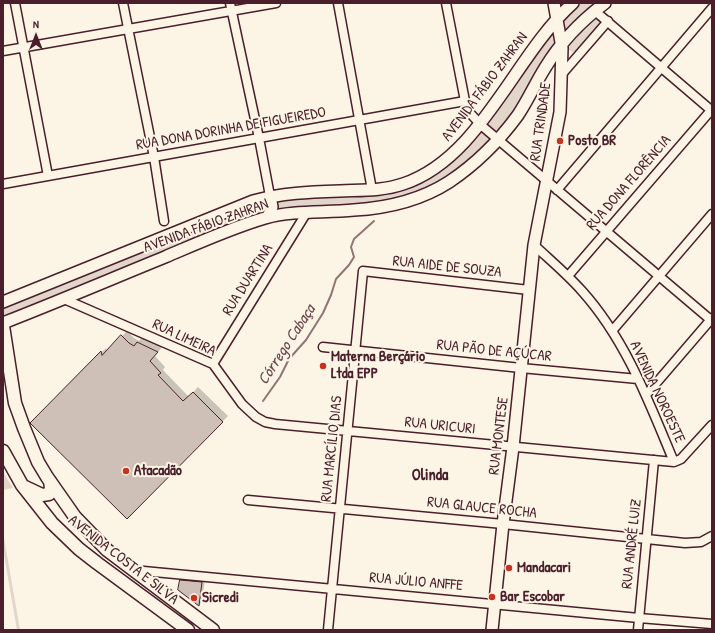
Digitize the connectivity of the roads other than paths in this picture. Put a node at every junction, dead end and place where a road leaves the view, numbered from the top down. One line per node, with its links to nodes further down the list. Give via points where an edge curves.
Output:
1 (16, 3): 17 (street)
2 (123, 3): 15 (street)
3 (230, 3): 12 (street)
4 (276, 3): 12 (street)
5 (338, 3): 23 (street)
6 (446, 3): 21 (street)
7 (554, 3): 13 (main road, RUA TRINDADE)
8 (573, 3): 13 (main road, AVENIDA FÁBIO ZAHRAN)
9 (605, 3): 11 (main road, AVENIDA FÁBIO ZAHRAN)
10 (712, 8): 19 (street)
11 (595, 11): 14 (street); 16 (main road, AVENIDA FÁBIO ZAHRAN)
12 (232, 12): 15 (street); 25 (street)
13 (557, 19): 16 (main road, RUA TRINDADE); 24 (main road, AVENIDA FÁBIO ZAHRAN)
14 (608, 22): 19 (street); 20 (street)
15 (128, 29): 17 (street); 27 (street)
16 (562, 44): 20 (main road, RUA TRINDADE); 26 (main road, AVENIDA FÁBIO ZAHRAN, via 545,67 518,114)
17 (24, 47): 18 (street); 28 (street)
18 (3, 51)
19 (662, 67): 22 (street); 32 (street)
20 (563, 73): 29 (main road, RUA TRINDADE, via 560,112)
21 (465, 101): 23 (street, RUA DONA DORINHA DE FIGUEIREDO); 24 (street, via 469,112)
22 (712, 110): 38 (street, RUA DONA FLORÊNCIA)
23 (360, 120): 25 (street, RUA DONA DORINHA DE FIGUEIREDO); 31 (street)
24 (480, 124): 26 (street); 31 (main road, AVENIDA FÁBIO ZAHRAN, via 450,157 429,173 404,184)
25 (259, 138): 27 (street, RUA DONA DORINHA DE FIGUEIREDO); 33 (street)
26 (498, 140): 29 (street); 34 (main road, AVENIDA FÁBIO ZAHRAN, via 463,172 415,199 385,207)
27 (154, 157): 28 (street, RUA DONA DORINHA DE FIGUEIREDO); 37 (street)
28 (48, 176): 30 (street, RUA DONA DORINHA DE FIGUEIREDO)
29 (547, 181): 32 (street); 39 (main road, RUA TRINDADE)
30 (3, 184)
31 (372, 190): 33 (main road, AVENIDA FÁBIO ZAHRAN)
32 (557, 190): 38 (street)
33 (270, 196): 36 (main road, via 272,207); 45 (main road, AVENIDA FÁBIO ZAHRAN, via 201,221)
34 (307, 212): 36 (main road, AVENIDA FÁBIO ZAHRAN); 51 (street, RUA DUARTINA)
35 (712, 214): 42 (street)
36 (268, 217): 44 (main road, AVENIDA FÁBIO ZAHRAN, via 216,235)
37 (164, 221)
38 (606, 232): 41 (street, RUA DONA FLORÊNCIA); 42 (street)
39 (534, 245): 41 (street, AVENIDA NOROESTE); 43 (main road, RUA MONTESE)
40 (363, 271): 43 (street, RUA AIDE DE SOUZA); 50 (street, RUA MARCÍLIO DIAS)
41 (568, 276): 48 (street, AVENIDA NOROESTE)
42 (658, 276): 46 (street); 48 (street)
43 (529, 290): 53 (main road, RUA MONTESE)
44 (64, 299): 47 (main road, AVENIDA FÁBIO ZAHRAN); 51 (street, RUA LIMEIRA)
45 (3, 302)
46 (712, 319): 55 (street)
47 (3, 325): 56 (main road, AVENIDA COSTA E SILVA)
48 (612, 331): 54 (street, AVENIDA NOROESTE)
49 (323, 347): 50 (street, RUA PÃO DE AÇÚCAR)
50 (355, 351): 53 (street, RUA PÃO DE AÇÚCAR); 59 (street, RUA MARCÍLIO DIAS)
51 (213, 364): 57 (street, RUA LIMEIRA, via 242,404 256,418)
52 (3, 368): 56 (main road)
53 (521, 368): 54 (street, RUA PÃO DE AÇÚCAR); 60 (main road, RUA MONTESE)
54 (638, 379): 55 (street, AVENIDA NOROESTE)
55 (646, 395): 63 (street, AVENIDA NOROESTE)
56 (14, 398): 64 (main road, AVENIDA COSTA E SILVA, via 35,455)
57 (275, 424): 59 (street, RUA URICURI)
58 (712, 425): 63 (street, via 681,459)
59 (348, 431): 60 (street, RUA URICURI); 67 (street, RUA MARCÍLIO DIAS)
60 (513, 447): 62 (street, RUA URICURI); 68 (main road, RUA MONTESE)
61 (3, 451): 65 (main road, AVENIDA COSTA E SILVA)
62 (654, 460): 63 (street, RUA URICURI); 70 (street, RUA ANDRÉ LUIZ)
63 (674, 462)
64 (50, 480): 65 (main road, via 50,494 42,495); 71 (main road, AVENIDA COSTA E SILVA, via 75,517 92,536)
65 (22, 485): 76 (main road, AVENIDA COSTA E SILVA, via 52,524 79,550)
66 (248, 500): 67 (street, RUA GLAUCE ROCHA)
67 (340, 509): 68 (street, RUA GLAUCE ROCHA); 72 (street, RUA MARCÍLIO DIAS)
68 (502, 524): 70 (street, RUA GLAUCE ROCHA); 73 (main road, RUA MONTESE)
69 (712, 536): 70 (street, RUA GLAUCE ROCHA, via 701,542 685,543)
70 (646, 540): 74 (street, RUA ANDRÉ LUIZ)
71 (133, 570): 72 (street, RUA JÚLIO ANFFE); 77 (main road, AVENIDA COSTA E SILVA)
72 (332, 588): 73 (street, RUA JÚLIO ANFFE); 78 (street, RUA MARCÍLIO DIAS)
73 (493, 604): 74 (street, RUA JÚLIO ANFFE); 79 (main road, RUA MONTESE)
74 (639, 618): 75 (street, RUA JÚLIO ANFFE); 80 (street, RUA ANDRÉ LUIZ)
75 (712, 624)
76 (188, 630)
77 (213, 630)
78 (328, 630)
79 (492, 630)
80 (638, 630)

